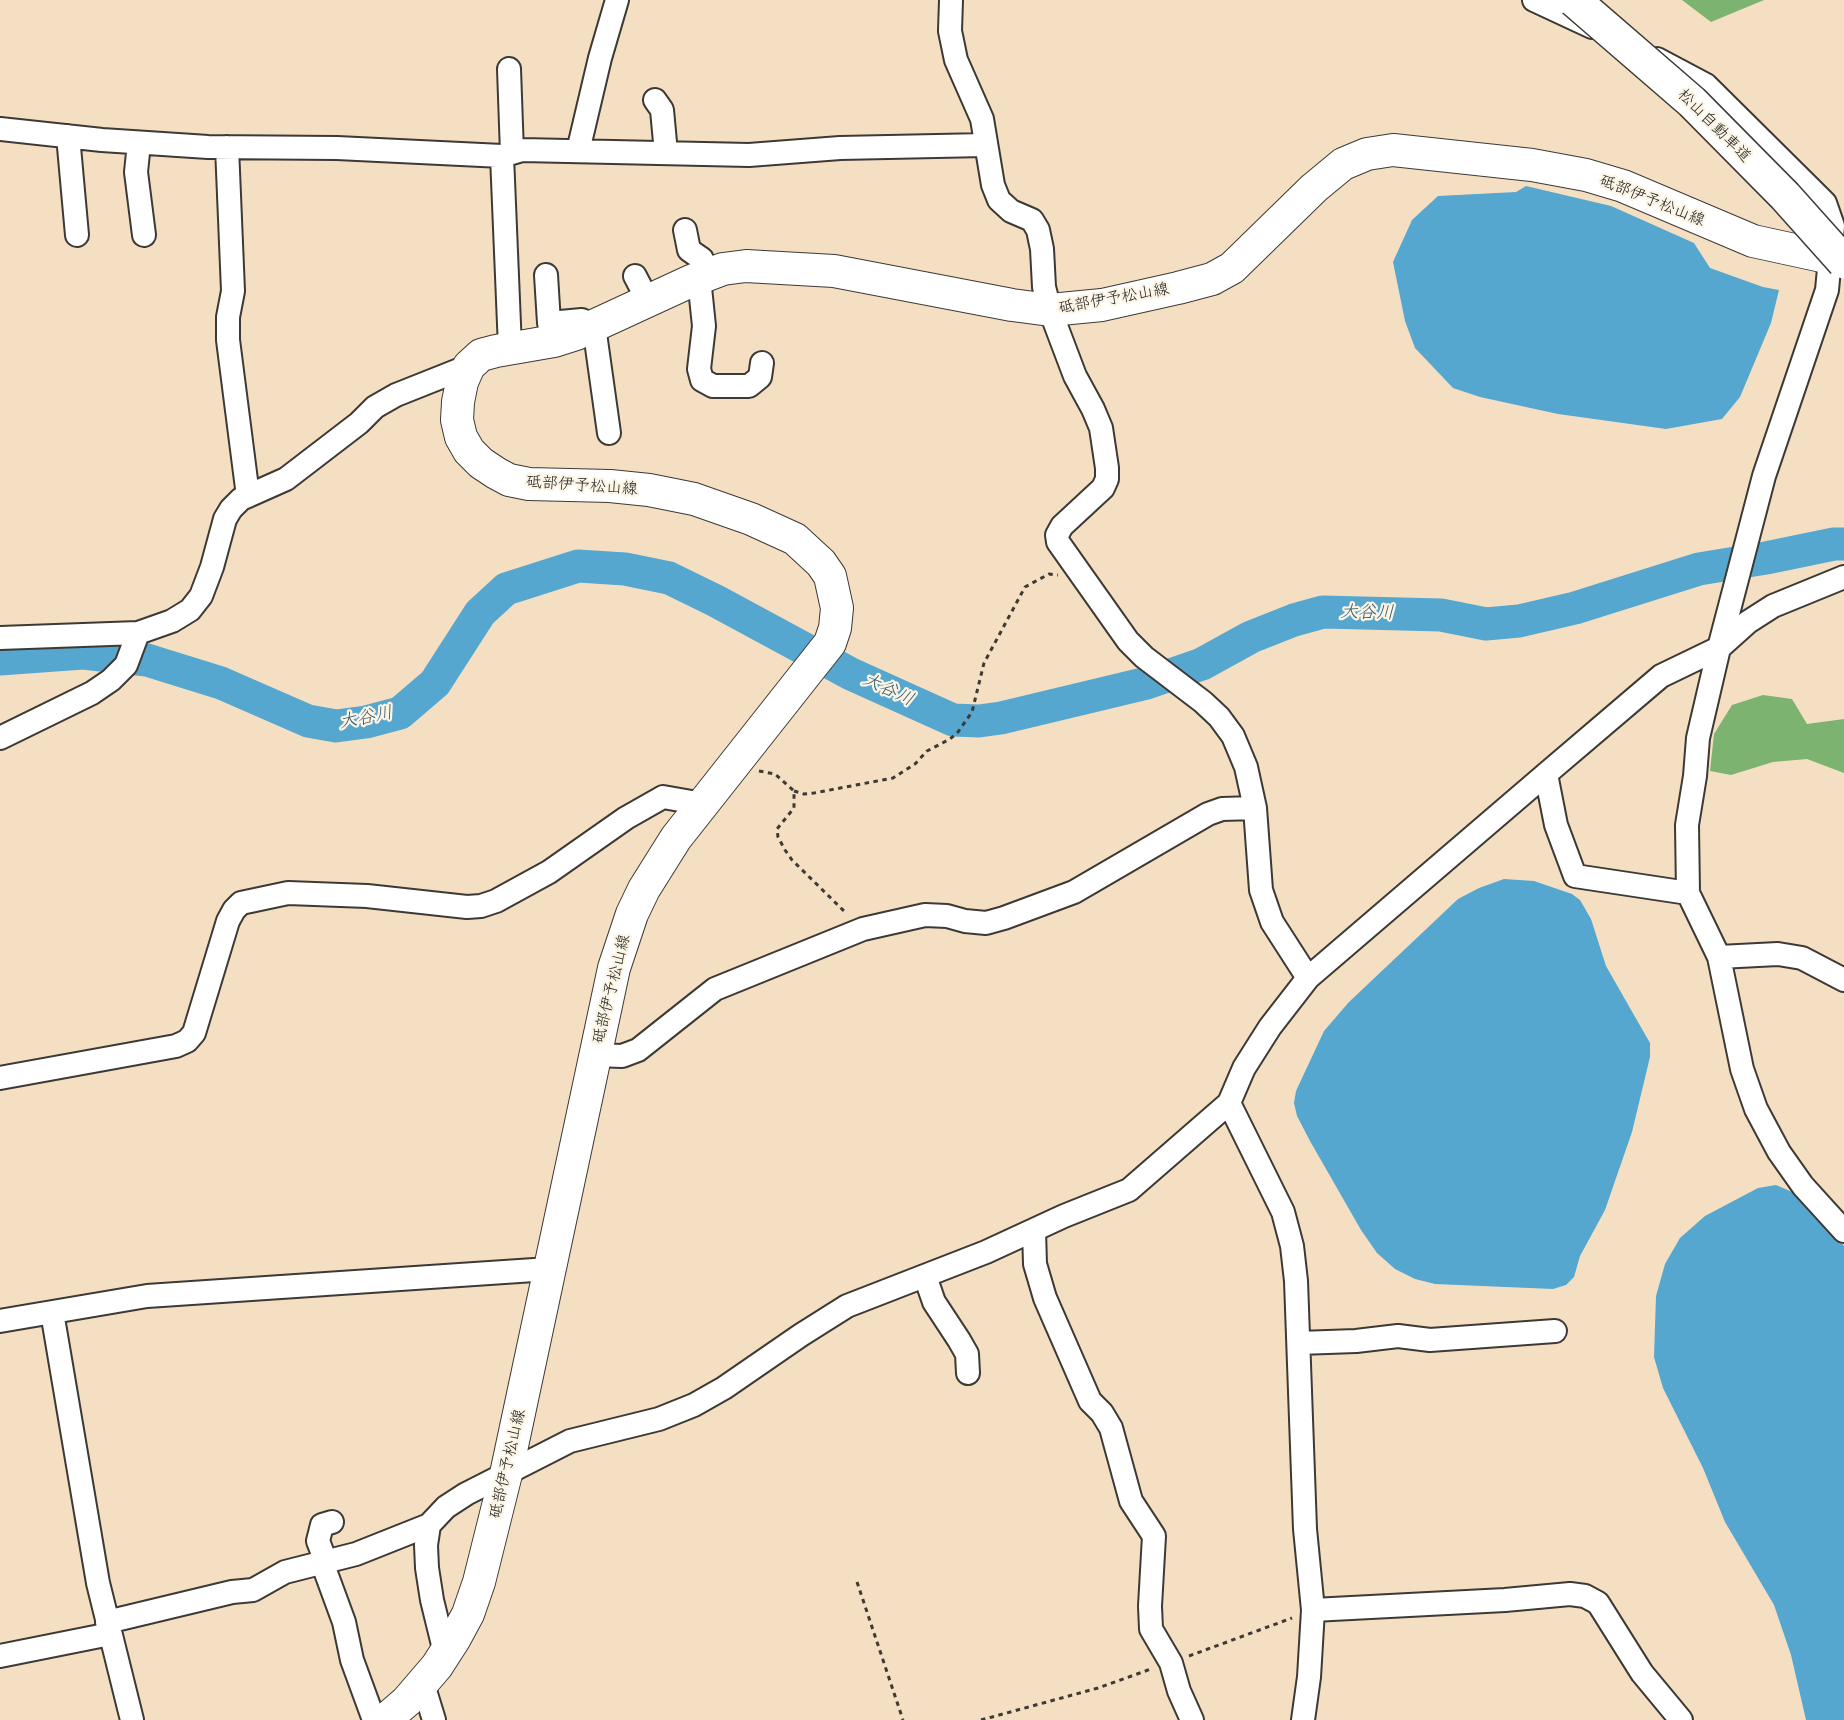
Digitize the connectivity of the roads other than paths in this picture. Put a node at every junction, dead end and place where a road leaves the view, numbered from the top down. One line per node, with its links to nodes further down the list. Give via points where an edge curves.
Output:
1 (617, 0): 12 (street)
2 (951, 0): 10 (street, via 950,31 956,60 982,119)
3 (1534, 0): 18 (street, via 1706,85 1824,203)
4 (1574, 0): 18 (highway, 松山自動車道, bridge, via 1692,102 1785,196)
5 (509, 69): 14 (street)
6 (655, 100): 13 (street, via 662,110)
7 (0, 129): 8 (street)
8 (68, 136): 9 (street); 16 (street)
9 (139, 143): 11 (street); 17 (street, via 136,172)
10 (985, 145): 13 (street, via 840,148 749,155); 21 (street, via 999,200 1011,211 1032,220 1038,230)
11 (227, 147): 14 (street); 27 (street, via 233,291 228,340)
12 (578, 151): 13 (street); 14 (street, via 522,150)
13 (666, 153)
14 (507, 155): 23 (street)
15 (685, 230): 20 (street, via 689,250 702,259)
16 (77, 235)
17 (144, 235)
18 (1840, 260): 21 (main road, 砥部伊予松山線, via 1753,241 1623,186 1586,175 1393,150 1367,154 1343,164 1232,268 1212,279 1102,304); 30 (street, via 1764,476)
19 (546, 275): 22 (street, via 549,323 582,320)
20 (704, 276): 21 (main road, 砥部伊予松山線, via 746,266 834,271); 22 (main road, 砥部伊予松山線, via 641,288); 24 (street, via 699,369 702,380 713,386 749,386 760,377)
21 (1050, 310): 35 (street, via 1075,376 1101,428 1107,468 1103,488 1062,526 1058,535 1062,549 1128,641 1211,709 1233,736 1246,767)
22 (590, 328): 23 (main road, 砥部伊予松山線, via 554,341); 26 (street)
23 (510, 348): 25 (main road, 砥部伊予松山線, via 481,355)
24 (762, 363)
25 (469, 366): 27 (street, via 375,407 286,479); 34 (main road, 砥部伊予松山線, via 458,402 461,437 481,463 496,473 529,484 610,486 694,499 795,539 830,576 837,608 830,643)
26 (609, 433)
27 (248, 496): 31 (street, via 225,519 201,597)
28 (1844, 577): 30 (street, via 1773,606)
29 (0, 638): 31 (street)
30 (1719, 648): 33 (street, via 1660,676); 36 (street, via 1698,738 1687,825)
31 (132, 649): 32 (street, via 111,680 92,693)
32 (0, 738)
33 (1546, 774): 36 (street, via 1556,825 1575,876); 38 (street)
34 (703, 804): 40 (main road, 砥部伊予松山線, via 676,838 632,914 614,968); 41 (street, via 663,797 549,872 481,906 288,893 241,903 228,921 194,1033 187,1041 176,1047)
35 (1255, 808): 38 (street, via 1261,890 1272,922); 40 (street, via 1222,809 1208,814 1074,892 1004,918 986,923 925,915 863,929 715,989 638,1050 622,1056)
36 (1688, 893): 37 (street)
37 (1719, 957): 39 (street, via 1778,954 1802,958); 44 (street, via 1742,1069 1756,1109 1797,1178)
38 (1308, 978): 42 (street, via 1270,1027)
39 (1844, 980)
40 (595, 1054): 45 (main road, 砥部伊予松山線)
41 (0, 1078)
42 (1229, 1103): 43 (street, via 1129,1190); 50 (street, via 1283,1212 1292,1246)
43 (1034, 1230): 46 (street); 65 (street, via 1035,1264 1045,1298 1090,1401 1111,1428 1131,1502 1154,1536 1151,1629 1171,1663)
44 (1844, 1231)
45 (549, 1269): 47 (street, via 147,1296); 52 (main road, 砥部伊予松山線)
46 (925, 1276): 51 (street, via 934,1302 967,1354); 52 (street, via 847,1306 694,1405 659,1419 570,1441)
47 (52, 1312): 48 (street); 57 (street)
48 (0, 1321)
49 (1555, 1331): 50 (street, via 1430,1340 1398,1336)
50 (1299, 1343): 56 (street, via 1305,1529)
51 (968, 1373)
52 (506, 1474): 54 (street, via 446,1507); 58 (main road, 砥部伊予松山線, via 479,1582 468,1614)
53 (332, 1522): 55 (street, via 322,1525 319,1533)
54 (429, 1525): 55 (street); 58 (street, via 427,1568)
55 (326, 1562): 57 (street, via 285,1572 253,1590 232,1592); 62 (street, via 352,1660)
56 (1313, 1610): 66 (street); 67 (street, via 1570,1593 1585,1596 1598,1603 1642,1673)
57 (109, 1628): 59 (street); 61 (street)
58 (445, 1653): 60 (main road, 砥部伊予松山線)
59 (0, 1656)
60 (423, 1684): 63 (main road, 砥部伊予松山線); 64 (street)
61 (132, 1720)
62 (374, 1720)
63 (385, 1720)
64 (434, 1720)
65 (1192, 1720)
66 (1303, 1720)
67 (1681, 1720)

